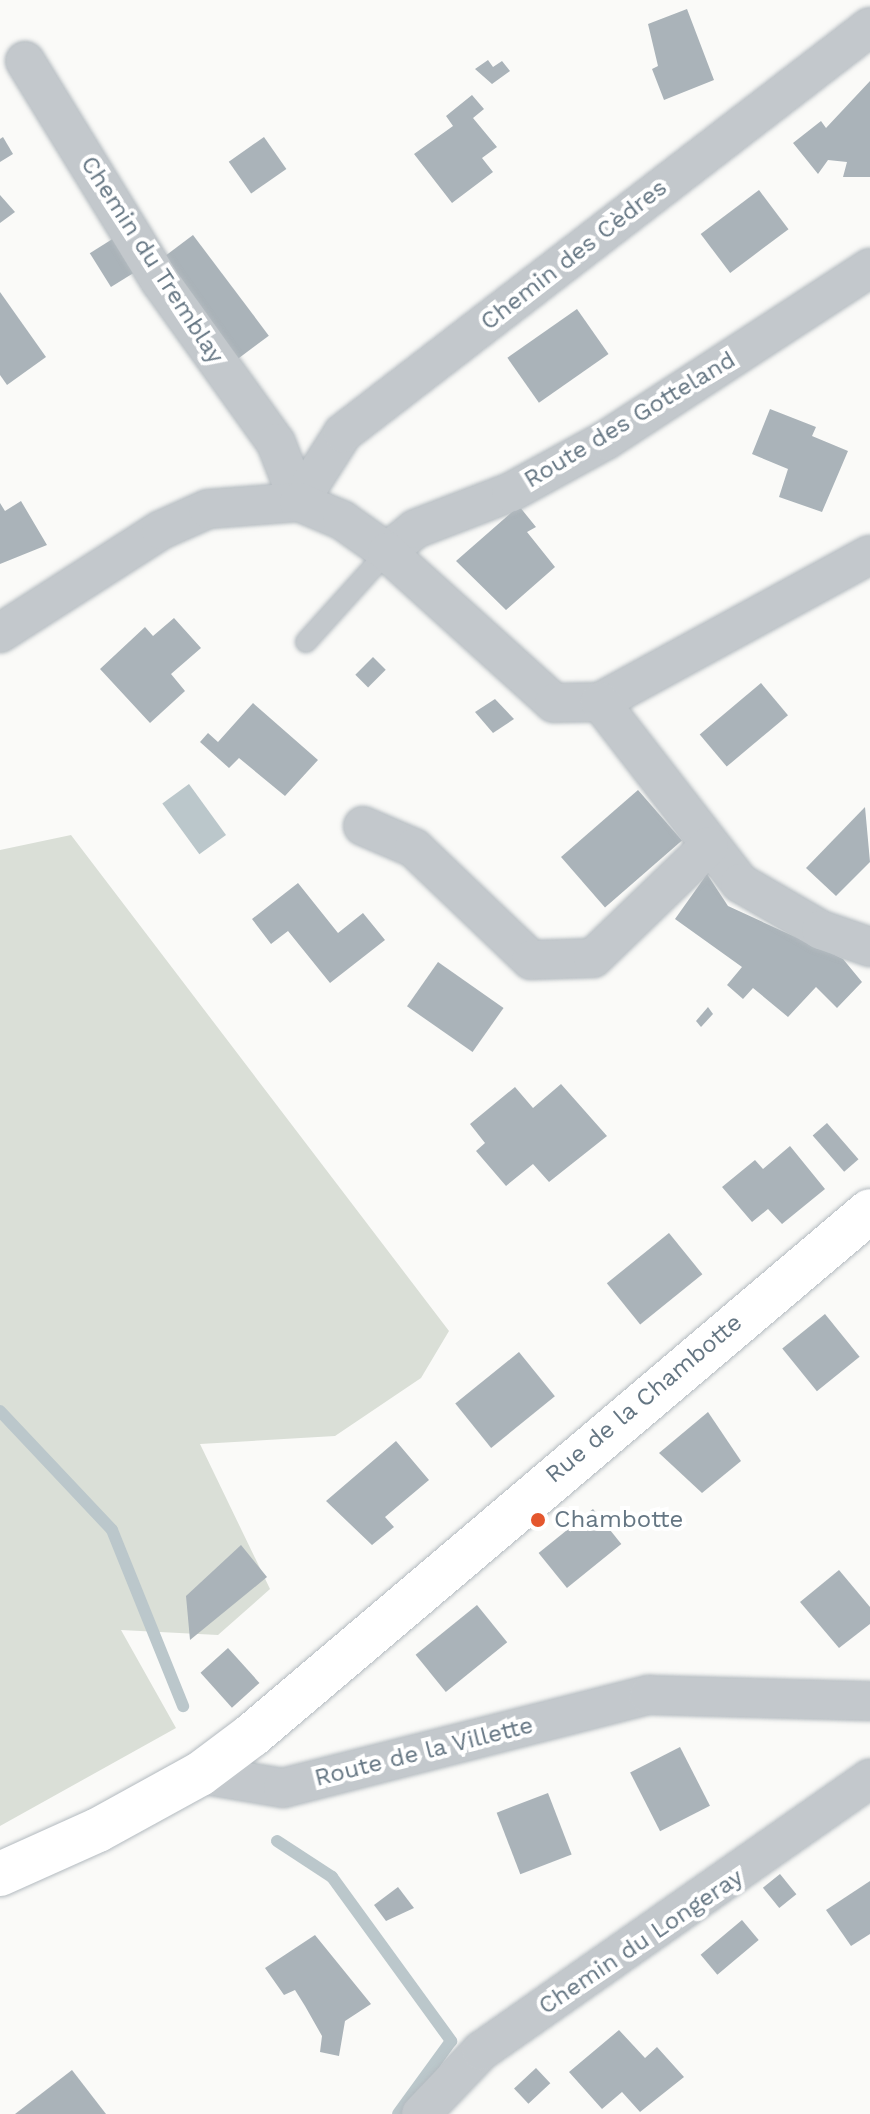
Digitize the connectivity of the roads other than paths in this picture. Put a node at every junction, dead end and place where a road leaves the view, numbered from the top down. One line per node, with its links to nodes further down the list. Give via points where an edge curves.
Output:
1 (870, 27): 4 (street, Chemin des Cèdres, via 343,433)
2 (25, 61): 4 (street, Chemin du Tremblay, via 160,281 276,443)
3 (870, 268): 5 (street, Route des Gotteland, via 606,440 511,492 415,529)
4 (299, 502): 5 (street, via 342,520); 7 (street, via 223,506 173,525)
5 (387, 552): 8 (lane); 9 (street, via 554,703)
6 (870, 555): 9 (street)
7 (0, 633)
8 (306, 642)
9 (600, 702): 11 (street)
10 (363, 826): 11 (street, via 414,848 531,960 593,958)
11 (709, 846): 12 (street, via 740,883 821,930)
12 (870, 947)
13 (870, 1211): 15 (main road, Rue de la Chambotte)
14 (870, 1701): 15 (street, Route de la Villette, via 649,1695 283,1788)
15 (200, 1774): 17 (main road)
16 (870, 1779): 18 (street, Chemin du Longeray, via 481,2051)
17 (0, 1874)
18 (421, 2114)

